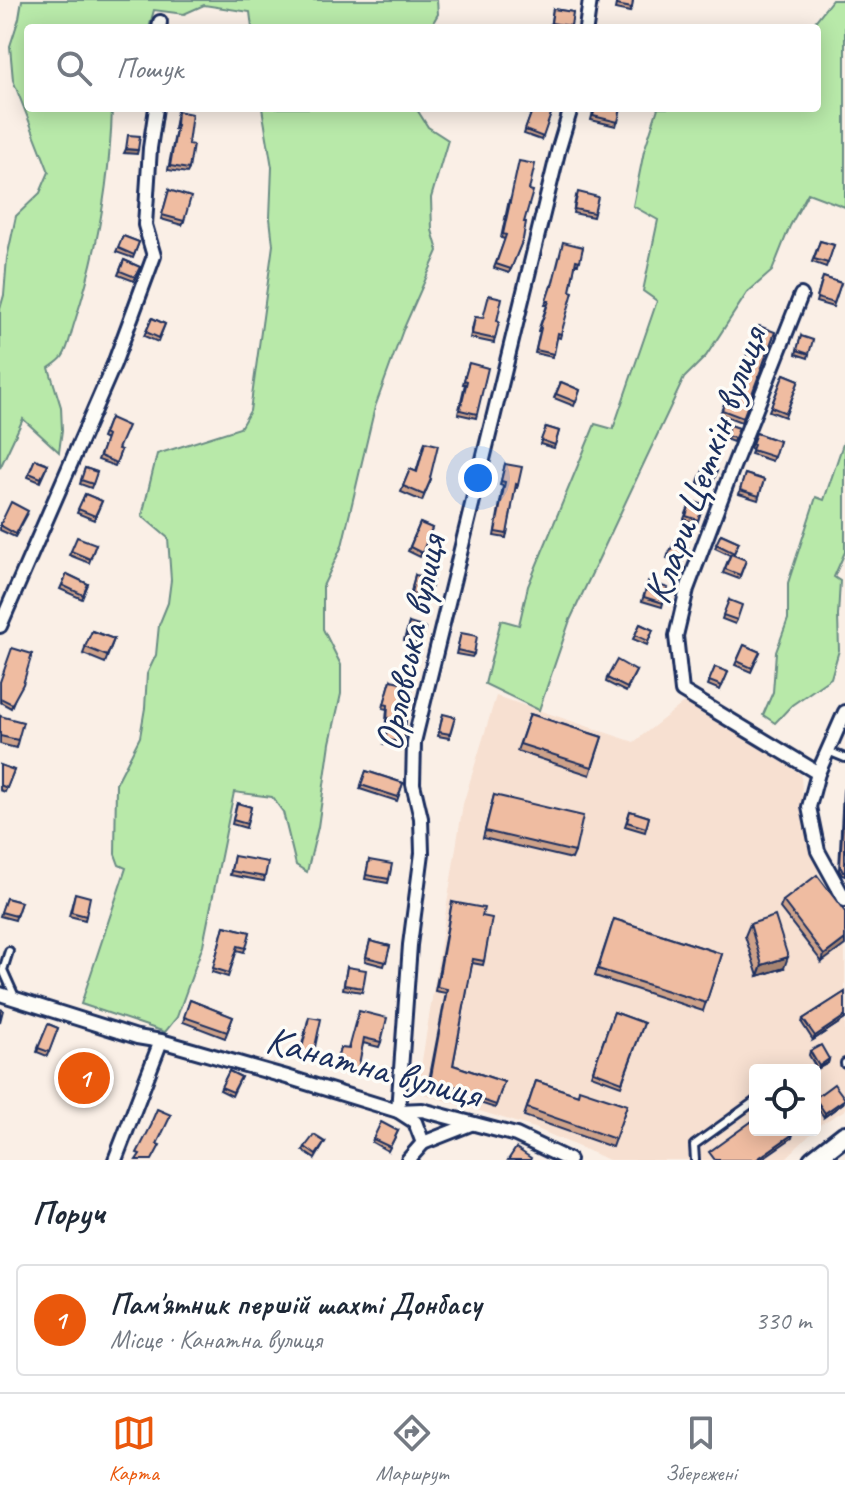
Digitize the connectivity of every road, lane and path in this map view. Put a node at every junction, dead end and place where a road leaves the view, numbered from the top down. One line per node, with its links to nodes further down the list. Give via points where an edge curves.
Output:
1 (590, 0): 2 (street)
2 (587, 24)
3 (155, 112): 6 (street, via 145,225 154,256 114,364)
4 (570, 112): 17 (street, Орловська вулиця, via 414,742 413,784 422,853)
5 (801, 295): 10 (street, Клари Цеткін вулиця, via 687,589 676,636 682,691)
6 (0, 626)
7 (845, 712): 8 (street)
8 (828, 751): 9 (lane); 10 (street)
9 (845, 758)
10 (818, 773): 11 (street, via 809,807 818,851)
11 (845, 900)
12 (9, 951): 14 (lane, via 3,970)
13 (0, 994): 14 (street, Канатна вулиця)
14 (16, 999): 15 (street, Канатна вулиця)
15 (161, 1041): 17 (street, Канатна вулиця); 21 (street)
16 (749, 1105): 24 (lane, via 694,1145)
17 (398, 1111): 18 (street, Канатна вулиця, via 422,1110); 20 (street, via 415,1122)
18 (471, 1124): 20 (street); 23 (street, Канатна вулиця, via 516,1135)
19 (845, 1135): 25 (main road)
20 (423, 1143): 22 (street)
21 (115, 1160)
22 (408, 1160)
23 (569, 1160)
24 (695, 1160)
25 (813, 1160)

